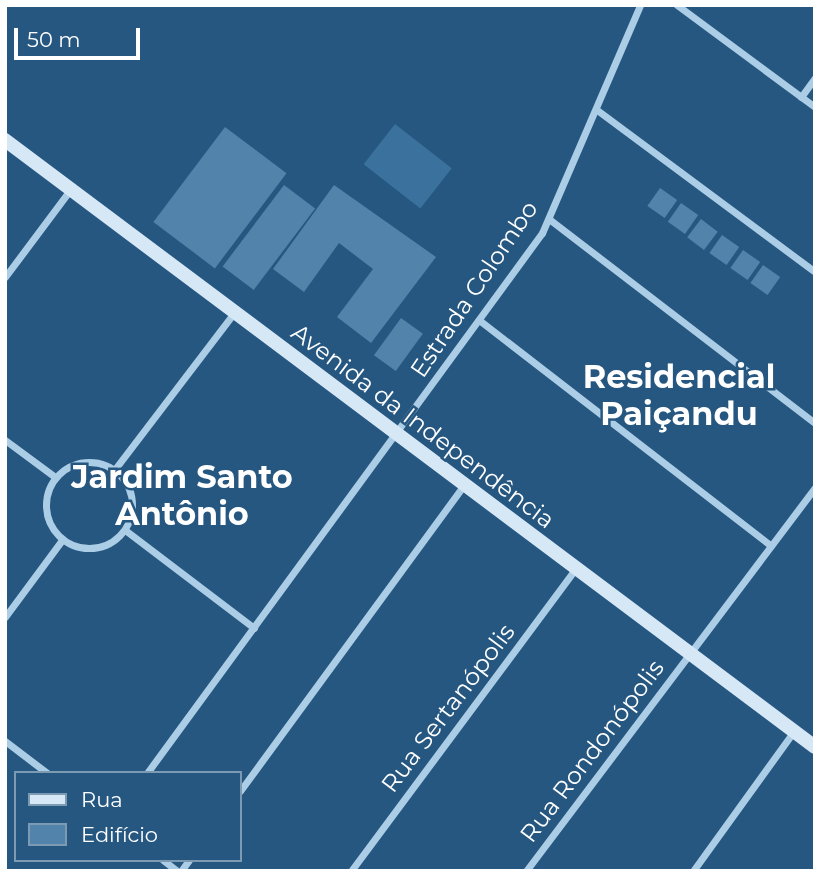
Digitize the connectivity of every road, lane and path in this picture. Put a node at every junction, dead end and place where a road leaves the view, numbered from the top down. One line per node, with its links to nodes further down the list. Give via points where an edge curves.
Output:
1 (640, 5): 6 (street, Estrada Colombo)
2 (677, 5): 4 (street)
3 (815, 78): 4 (street)
4 (802, 97): 5 (street)
5 (815, 107)
6 (597, 110): 9 (street, Estrada Colombo); 10 (street)
7 (5, 140): 8 (street, Avenida da Independência)
8 (70, 190): 11 (street); 12 (street, Avenida da Independência)
9 (549, 219): 13 (street, Estrada Colombo); 14 (street)
10 (815, 272)
11 (5, 277)
12 (234, 313): 15 (street, Avenida da Independência); 17 (street)
13 (479, 320): 15 (street, Estrada Colombo); 23 (street)
14 (815, 424)
15 (396, 435): 19 (street, Avenida da Independência); 26 (street, Estrada Colombo)
16 (5, 440): 18 (street)
17 (115, 469): 18 (street, via 79,463); 21 (street, via 131,497)
18 (55, 477): 22 (street, via 45,504)
19 (464, 485): 24 (street, Avenida da Independência); 33 (street)
20 (815, 488): 23 (street, Rua Rondonópolis)
21 (125, 530): 22 (street, via 94,549); 26 (street)
22 (62, 540): 25 (street)
23 (771, 546): 27 (street, Rua Rondonópolis)
24 (575, 569): 27 (street, Avenida da Independência); 34 (street, Rua Sertanópolis)
25 (5, 617)
26 (254, 628): 32 (street, Estrada Colombo)
27 (690, 655): 28 (street, Avenida da Independência); 35 (street, Rua Rondonópolis)
28 (794, 732): 30 (street, Avenida da Independência); 36 (street)
29 (5, 741): 31 (street)
30 (815, 747)
31 (44, 771)
32 (148, 771)
33 (242, 788)
34 (351, 871)
35 (526, 871)
36 (693, 871)

